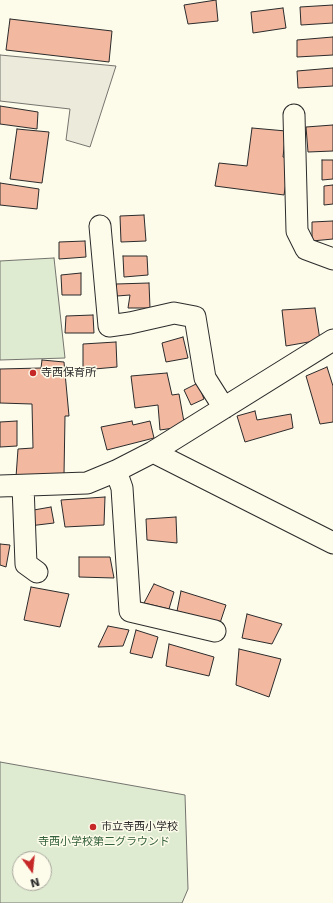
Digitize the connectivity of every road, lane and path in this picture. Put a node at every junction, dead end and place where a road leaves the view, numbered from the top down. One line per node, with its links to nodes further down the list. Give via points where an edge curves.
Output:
1 (294, 115): 3 (street, via 297,231 306,249)
2 (100, 226): 5 (street, via 109,326 130,324 174,313 195,317 205,378)
3 (333, 259)
4 (333, 340): 5 (street)
5 (224, 408): 6 (street)
6 (153, 452): 7 (street); 10 (street)
7 (116, 472): 9 (street, via 87,483); 12 (street, via 122,488 130,611)
8 (0, 486): 9 (street)
9 (23, 486): 11 (street, via 26,564)
10 (333, 543)
11 (37, 572)
12 (215, 631)

